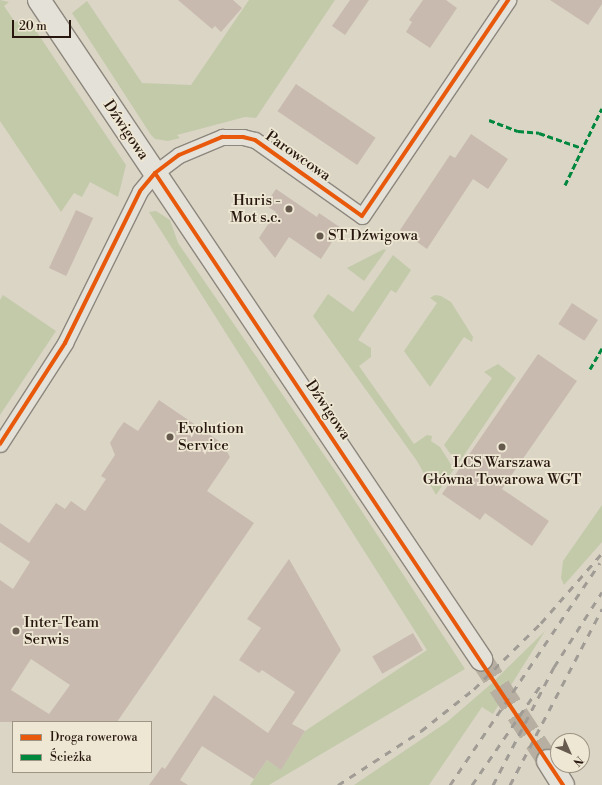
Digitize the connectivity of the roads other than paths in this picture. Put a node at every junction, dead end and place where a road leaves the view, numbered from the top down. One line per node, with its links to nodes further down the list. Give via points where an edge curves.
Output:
1 (39, 0): 3 (main road, Dźwigowa)
2 (508, 0): 3 (street, Parowcowa, via 362,216 255,140 243,137 222,136 179,155)
3 (155, 173): 4 (street, Parowcowa, via 140,191 65,343); 5 (main road, Dźwigowa)
4 (0, 444)
5 (481, 659)
6 (548, 761): 7 (main road)
7 (564, 785)

